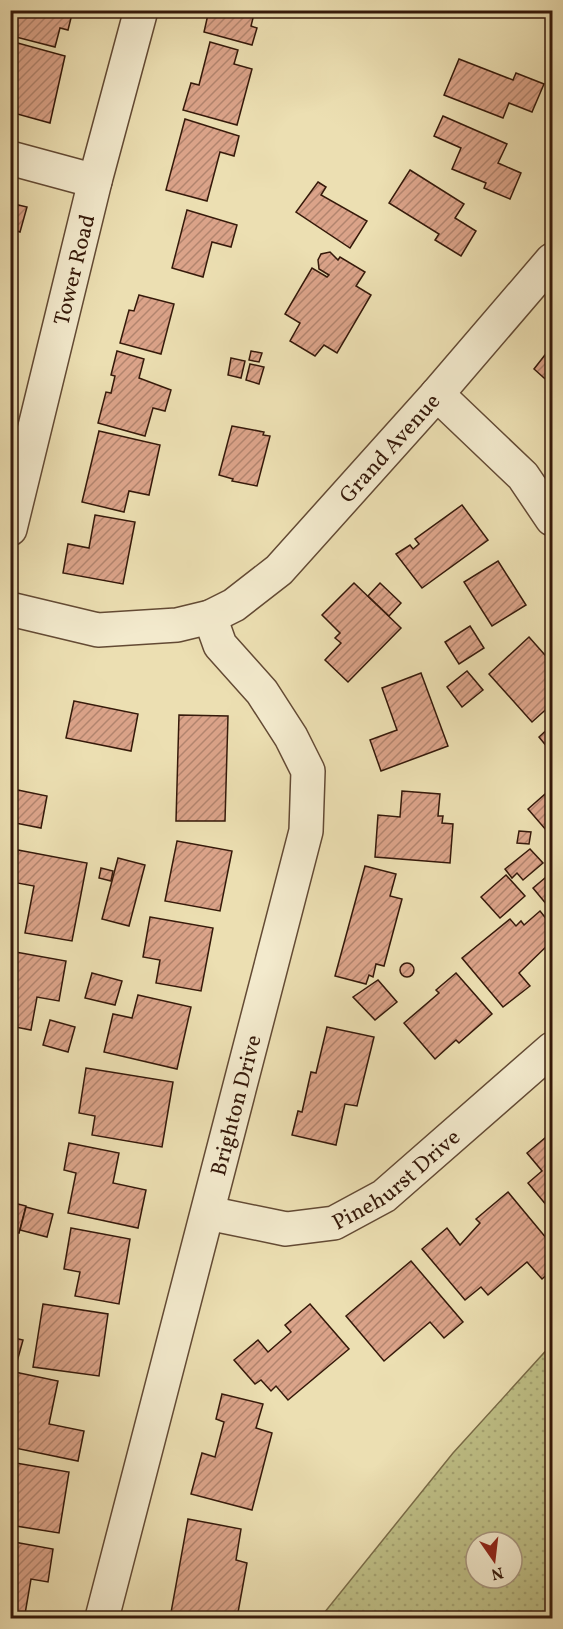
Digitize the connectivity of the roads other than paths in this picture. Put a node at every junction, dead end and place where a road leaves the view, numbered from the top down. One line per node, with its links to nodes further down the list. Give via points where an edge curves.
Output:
1 (141, 10): 3 (street, Tower Road)
2 (10, 158): 3 (street)
3 (95, 181): 7 (street, Tower Road)
4 (552, 260): 5 (street, Grand Avenue)
5 (437, 394): 6 (street, via 523,476); 9 (street, Grand Avenue, via 279,570 234,605)
6 (552, 519)
7 (10, 529)
8 (10, 609): 9 (street, Grand Avenue, via 98,630 177,625)
9 (210, 617): 11 (street, Brighton Drive, via 220,645 262,692 308,771 306,831)
10 (552, 1049): 11 (street, Pinehurst Drive, via 384,1196 334,1223 286,1229)
11 (208, 1214): 12 (street, Brighton Drive)
12 (102, 1618)

